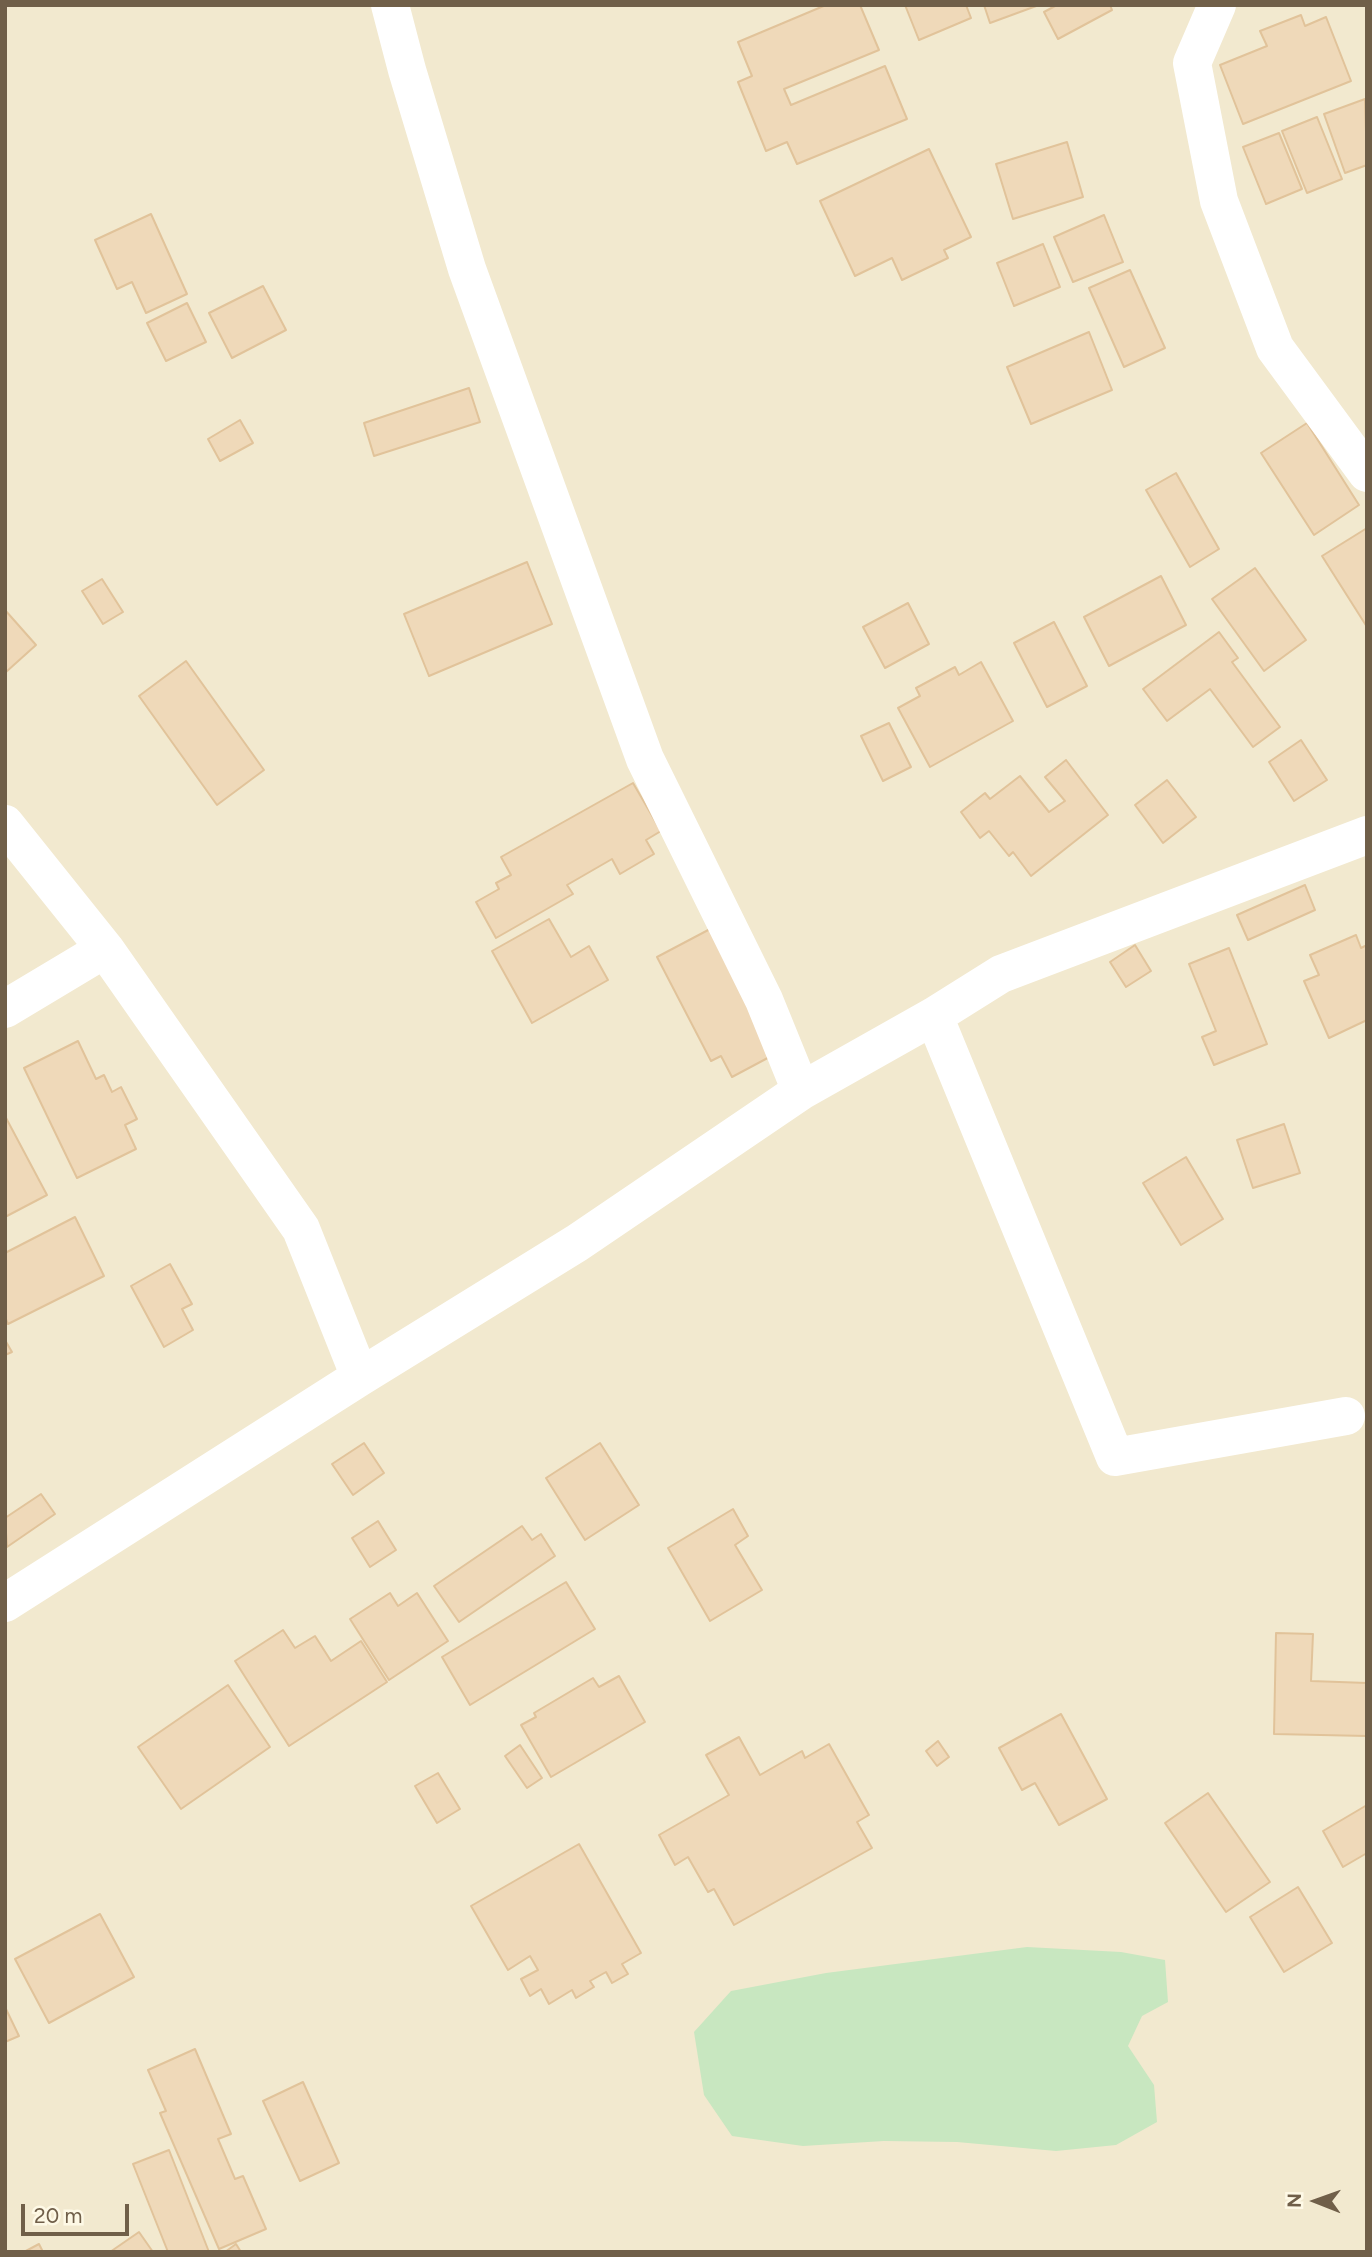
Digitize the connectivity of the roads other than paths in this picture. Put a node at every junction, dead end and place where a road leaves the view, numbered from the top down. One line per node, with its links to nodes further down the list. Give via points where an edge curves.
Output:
1 (390, 5): 9 (street, via 467,269 645,760 764,1000)
2 (1217, 5): 3 (street, via 1192,63 1219,201 1275,348)
3 (1367, 473)
4 (5, 824): 6 (street)
5 (1367, 835): 8 (street, via 1001,974)
6 (105, 949): 7 (street); 10 (street, via 301,1229)
7 (5, 1009)
8 (934, 1016): 9 (street); 11 (street, via 1115,1457)
9 (801, 1091): 10 (street, via 578,1243)
10 (360, 1377): 12 (street)
11 (1346, 1416)
12 (5, 1603)

